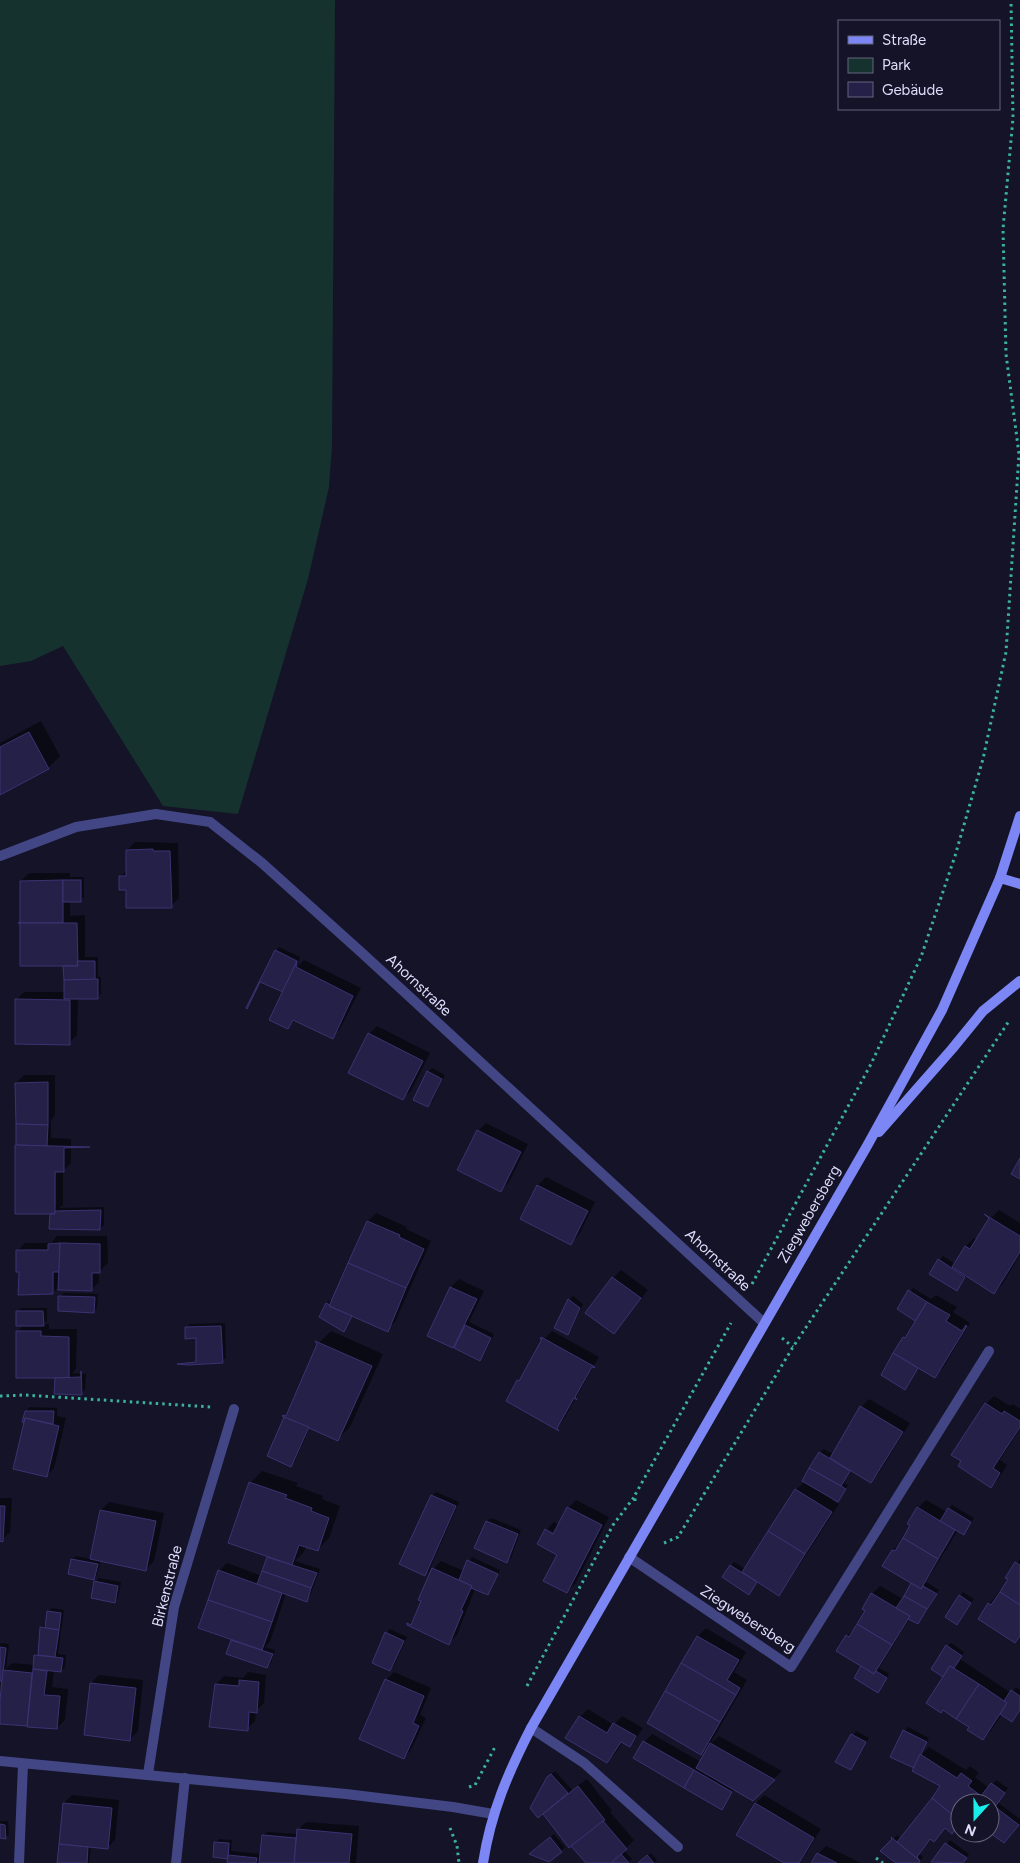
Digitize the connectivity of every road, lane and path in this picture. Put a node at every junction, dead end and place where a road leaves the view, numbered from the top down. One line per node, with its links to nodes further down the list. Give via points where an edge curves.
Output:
1 (1011, 0): 9 (path, via 1013,118 1003,229 1006,354 1019,454 1006,652 983,759 921,957 871,1064)
2 (1020, 816): 4 (main road, Ziegwebersberg)
3 (0, 856): 9 (street, Ahornstraße, via 76,827 156,814 210,822 262,863 362,953)
4 (1000, 878): 5 (main road); 8 (main road, Ziegwebersberg, via 942,1010)
5 (1020, 884)
6 (1020, 981): 8 (main road, via 982,1011)
7 (1010, 1018): 15 (path, via 793,1347 678,1537)
8 (867, 1146): 10 (main road, Ziegwebersberg)
9 (742, 1303): 10 (street, Ahornstraße); 14 (path, via 635,1496)
10 (764, 1323): 15 (main road, Ziegwebersberg)
11 (989, 1351): 15 (street, Ziegwebersberg, via 790,1667)
12 (0, 1396): 13 (path)
13 (234, 1409): 19 (street, Birkenstraße, via 174,1607)
14 (634, 1504)
15 (629, 1558): 16 (main road, Ziegwebersberg)
16 (531, 1728): 21 (main road, Ziegwebersberg); 22 (street, via 584,1763)
17 (0, 1761): 18 (street)
18 (23, 1764): 19 (street); 24 (street)
19 (148, 1774): 20 (street)
20 (185, 1778): 21 (street, via 356,1795); 25 (street)
21 (493, 1814): 26 (main road, Ziegwebersberg)
22 (678, 1847)
23 (876, 1858): 27 (path)
24 (19, 1863)
25 (176, 1863)
26 (483, 1863)
27 (883, 1863)

